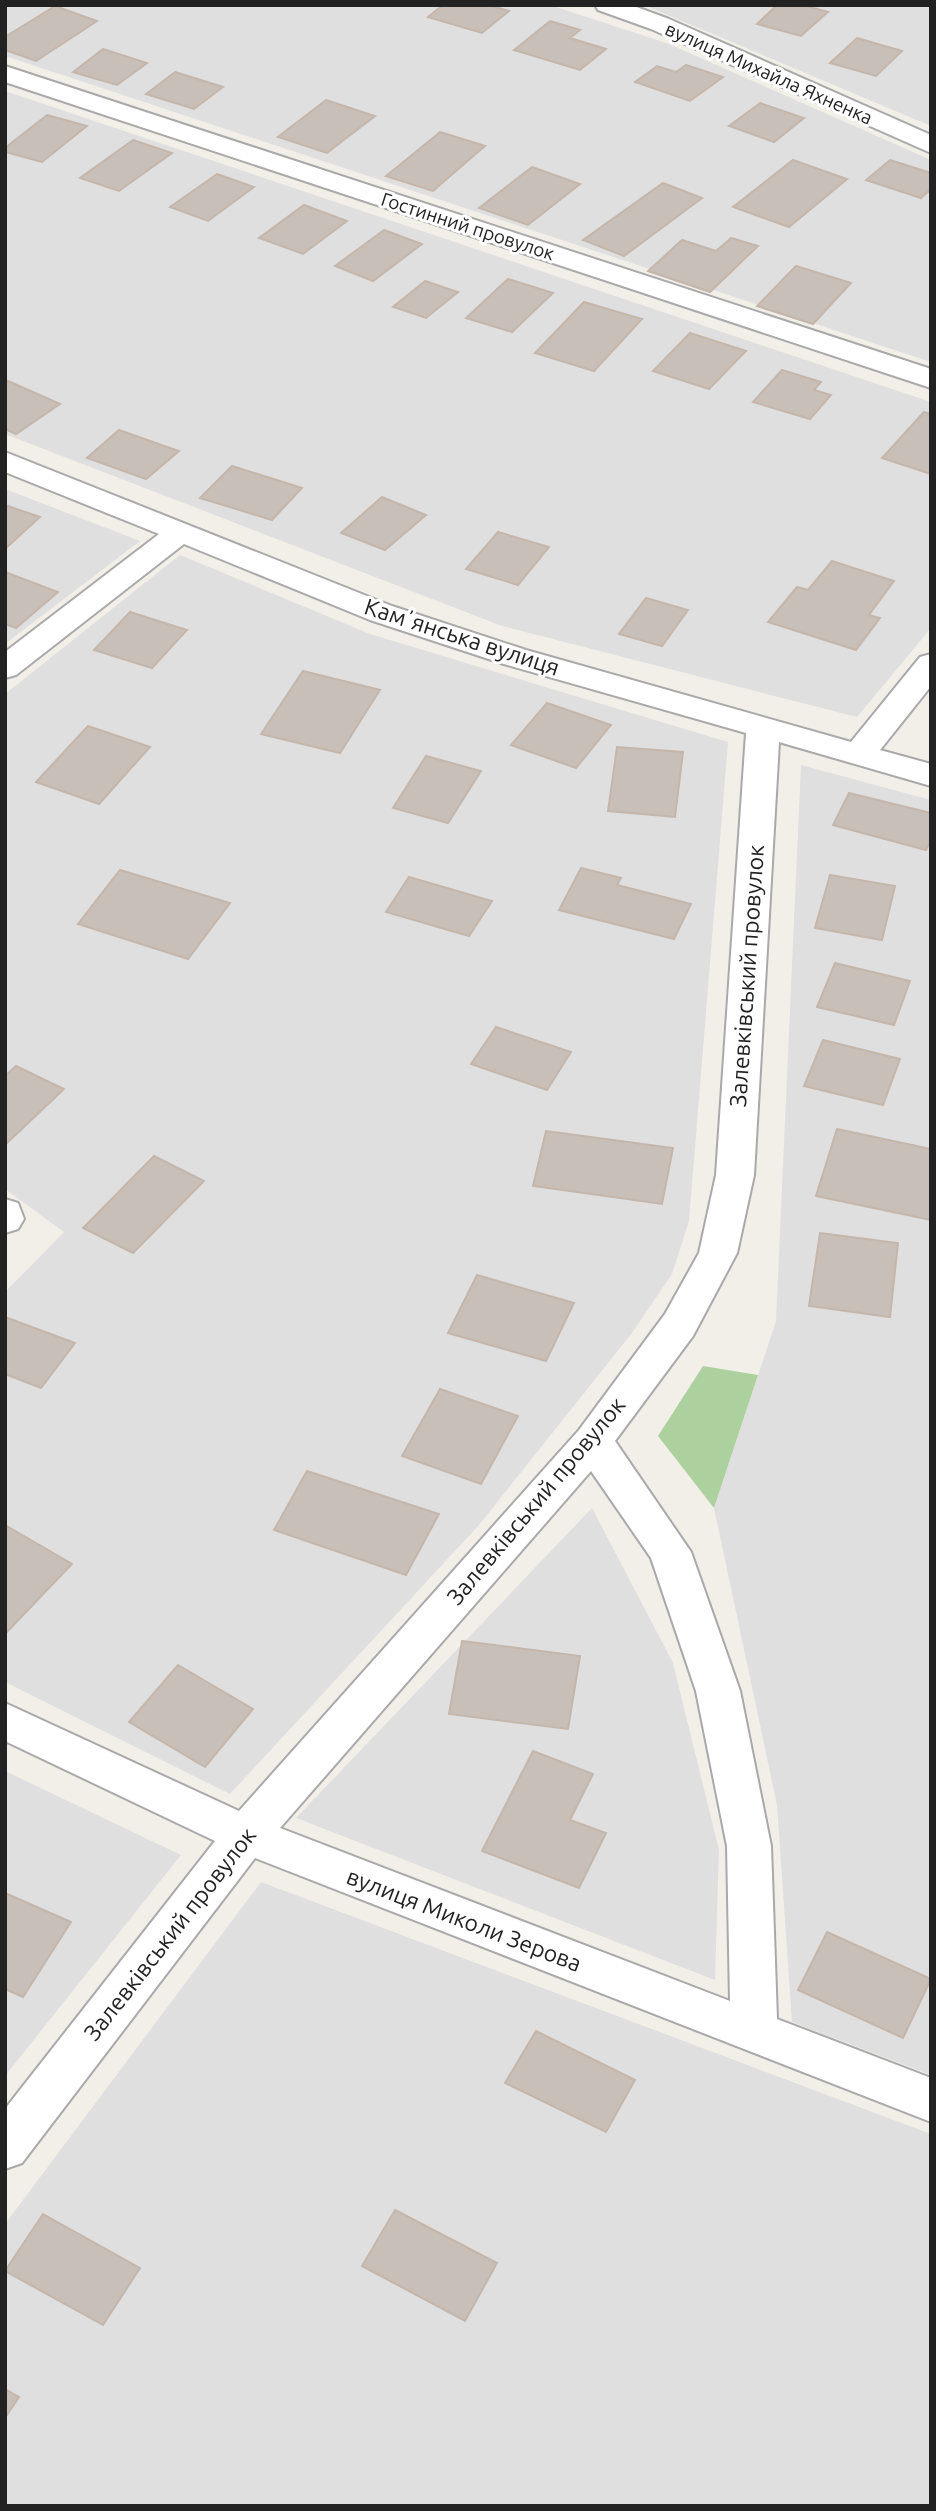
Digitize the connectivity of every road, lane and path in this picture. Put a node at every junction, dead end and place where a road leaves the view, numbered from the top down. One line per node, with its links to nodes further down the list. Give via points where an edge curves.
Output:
1 (607, 5): 3 (street, вулиця Михайла Яхненка, via 660,24)
2 (5, 74): 4 (street, Гостинний провулок)
3 (931, 145)
4 (931, 379)
5 (5, 461): 6 (street, Камʼянська вулиця)
6 (181, 532): 8 (street); 9 (street, Камʼянська вулиця, via 381,613 514,657)
7 (931, 664): 10 (street)
8 (5, 668)
9 (763, 728): 10 (street, Камʼянська вулиця); 14 (street, Залевківський провулок, via 735,1175 718,1253 679,1325)
10 (857, 756): 11 (street, Камʼянська вулиця)
11 (931, 775)
12 (5, 1213): 13 (street)
13 (5, 1220)
14 (593, 1441): 16 (street, Залевківський провулок); 17 (street, via 670,1552 718,1690 749,1846)
15 (5, 1721): 16 (street, вулиця Миколи Зерова)
16 (246, 1835): 17 (street, вулиця Миколи Зерова); 19 (street, Залевківський провулок)
17 (754, 2033): 18 (street, вулиця Миколи Зерова)
18 (931, 2100)
19 (5, 2147)

